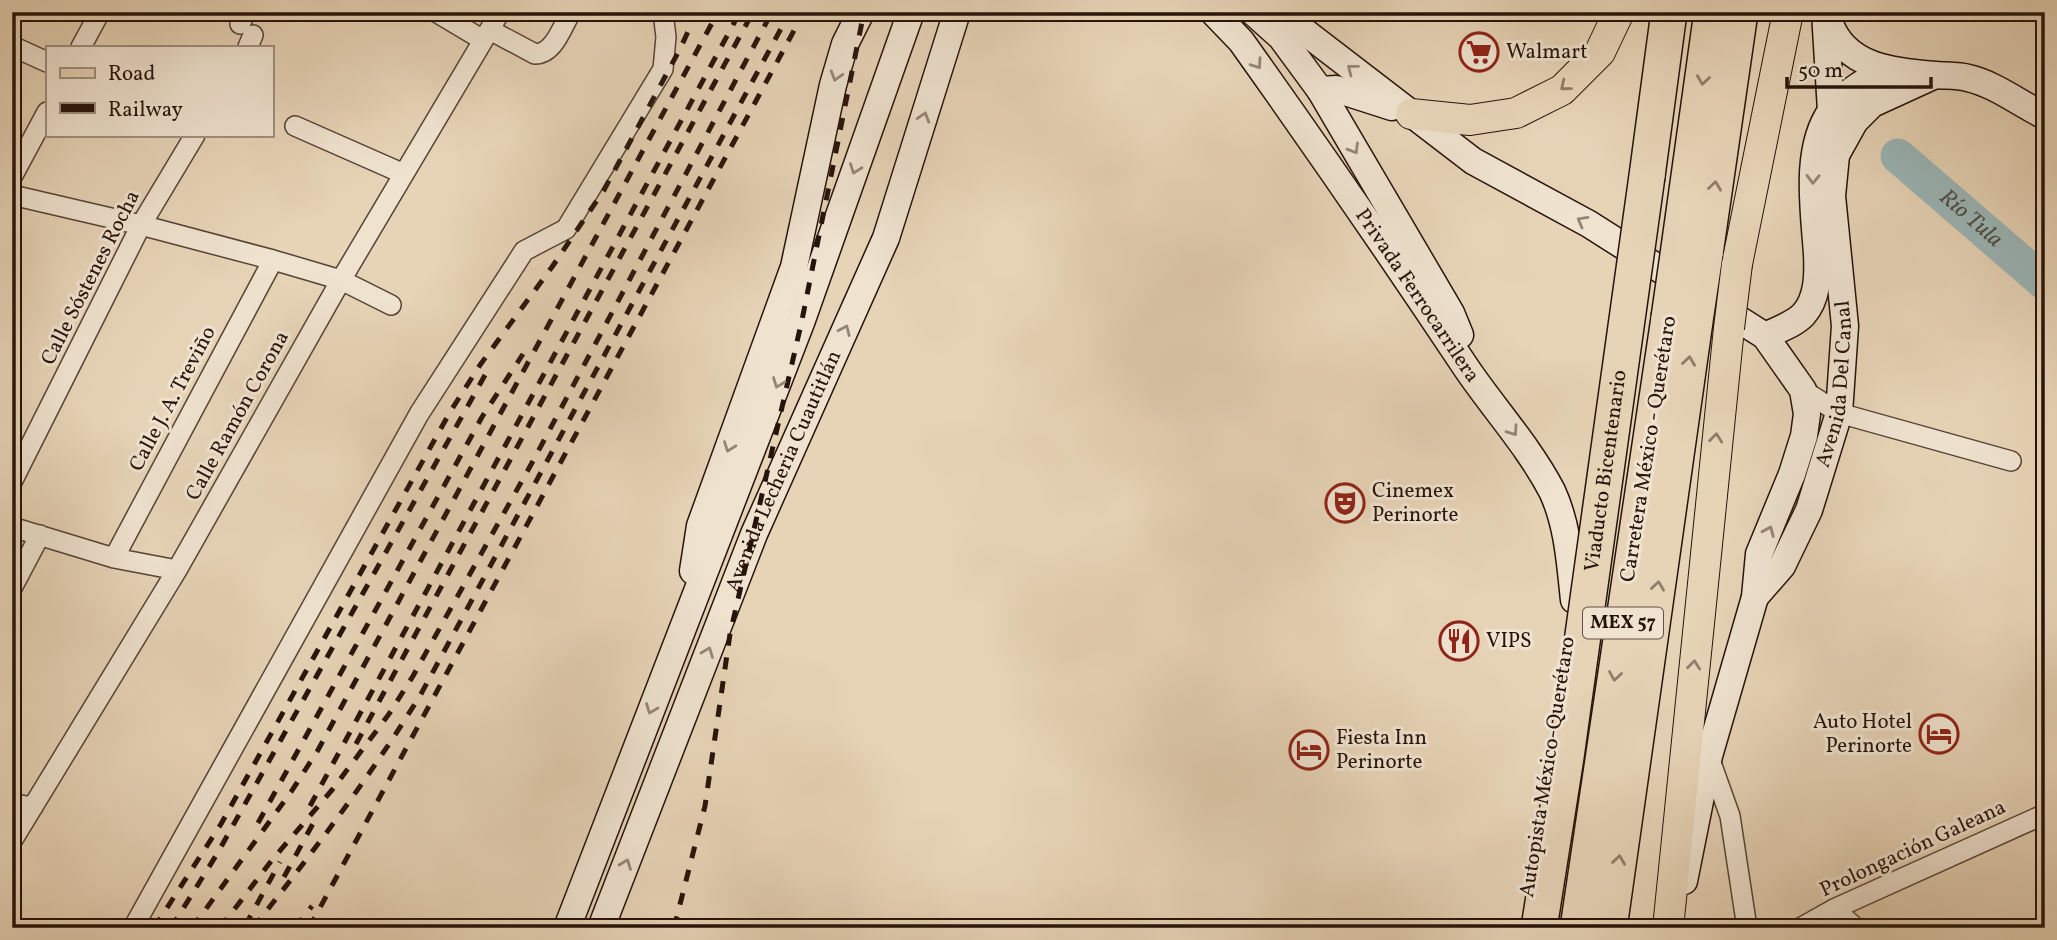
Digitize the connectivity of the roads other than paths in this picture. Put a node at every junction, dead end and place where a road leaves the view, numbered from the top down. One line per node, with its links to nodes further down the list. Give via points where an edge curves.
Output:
1 (100, 12): 21 (street)
2 (436, 12): 19 (street)
3 (500, 12): 19 (street, Calle Ramón Corona)
4 (571, 12): 19 (street, via 551,48 542,54)
5 (663, 12): 64 (street, via 663,69 566,229 524,250 419,414)
6 (861, 12): 55 (main road, one-way to 55, via 833,85 794,267 700,526)
7 (911, 12): 55 (main road, Avenida Lecheria Cuautitlán, one-way to 55, via 802,320)
8 (957, 12): 66 (main road, Avenida Lecheria Cuautitlán, one-way to 8, via 754,534 886,238)
9 (1213, 12): 43 (main road, Privada Ferrocarrilera, one-way to 43, via 1249,52)
10 (1253, 12): 25 (main road, via 1281,37)
11 (1279, 12): 28 (main road, one-way to 11)
12 (1619, 12): 28 (main road, one-way to 28, via 1600,52 1562,90 1516,113 1470,121)
13 (1651, 12): 54 (main road, Autopista México-Querétaro)
14 (1669, 12): 68 (highway, Viaducto Bicentenario, bridge)
15 (1712, 12): 37 (highway, Carretera México - Querétaro / MEX 57, one-way to 37)
16 (1740, 12): 37 (highway, Carretera México - Querétaro / MEX 57, one-way to 16)
17 (1788, 12): 37 (main road)
18 (1826, 12): 23 (main road, via 1842,45 1855,57); 26 (main road)
19 (486, 35): 33 (street, Calle Ramón Corona)
20 (12, 46): 22 (street)
21 (82, 46)
22 (46, 62)
23 (1887, 69): 24 (main road); 26 (main road, via 1858,85)
24 (1936, 75): 29 (main road, via 1967,77 1989,85); 32 (main road, via 1872,104 1855,121)
25 (1320, 90): 28 (main road, via 1336,89); 43 (main road, one-way to 43, via 1451,313)
26 (1831, 111): 32 (main road); 42 (main road, one-way to 42, via 1811,175 1818,270 1814,297 1803,315)
27 (46, 113): 34 (street)
28 (1411, 114): 42 (main road, one-way to 28, via 1588,224 1474,161)
29 (2045, 116)
30 (295, 126): 33 (street)
31 (194, 136): 36 (street, Calle Sóstenes Rocha)
32 (1836, 155): 45 (main road, Avenida Del Canal, via 1832,196 1845,326)
33 (404, 174): 39 (street, Calle Ramón Corona)
34 (12, 177)
35 (12, 195): 36 (street)
36 (141, 225): 38 (street); 47 (street, Calle Sóstenes Rocha)
37 (1707, 255): 41 (highway, Carretera México - Querétaro / MEX 57, bridge); 56 (main road, one-way to 37, bridge, via 1729,328)
38 (273, 260): 39 (street); 50 (street, Calle J. A. Treviño)
39 (341, 280): 40 (street); 51 (street, Calle Ramón Corona)
40 (391, 305)
41 (1682, 319): 58 (highway, Carretera México - Querétaro / MEX 57, one-way to 58); 71 (highway, Carretera México - Querétaro / MEX 57, one-way to 41)
42 (1765, 335): 44 (main road)
43 (1481, 389): 54 (main road, Privada Ferrocarrilera, one-way to 54, via 1553,493 1566,535)
44 (1803, 390): 45 (street); 53 (main road, one-way to 44, via 1759,555 1804,436)
45 (1839, 413): 46 (street); 53 (main road, Avenida Del Canal, via 1809,510 1782,566)
46 (2011, 461)
47 (12, 482)
48 (12, 527): 49 (street)
49 (40, 535): 50 (street); 52 (street)
50 (114, 558): 51 (street)
51 (177, 570): 60 (street, Calle Ramón Corona)
52 (12, 588)
53 (1755, 597): 57 (main road)
54 (1574, 600): 67 (main road, Autopista México-Querétaro)
55 (687, 614): 65 (main road, Avenida Lecheria Cuautitlán, one-way to 65)
56 (1688, 728): 57 (street); 72 (main road)
57 (1709, 755): 73 (main road); 74 (street, via 1730,816)
58 (1598, 788): 69 (highway); 70 (highway, Carretera México - Querétaro / MEX 57)
59 (12, 804): 60 (street)
60 (33, 807): 62 (street, Calle Ramón Corona)
61 (2045, 814): 63 (street, Prolongación Galeana)
62 (12, 841)
63 (1834, 909): 75 (street, Prolongación Galeana); 76 (street)
64 (133, 928)
65 (567, 928)
66 (601, 928)
67 (1522, 928)
68 (1539, 928)
69 (1559, 928)
70 (1578, 928)
71 (1609, 928)
72 (1668, 928)
73 (1675, 928)
74 (1746, 928)
75 (1800, 928)
76 (1856, 928)

